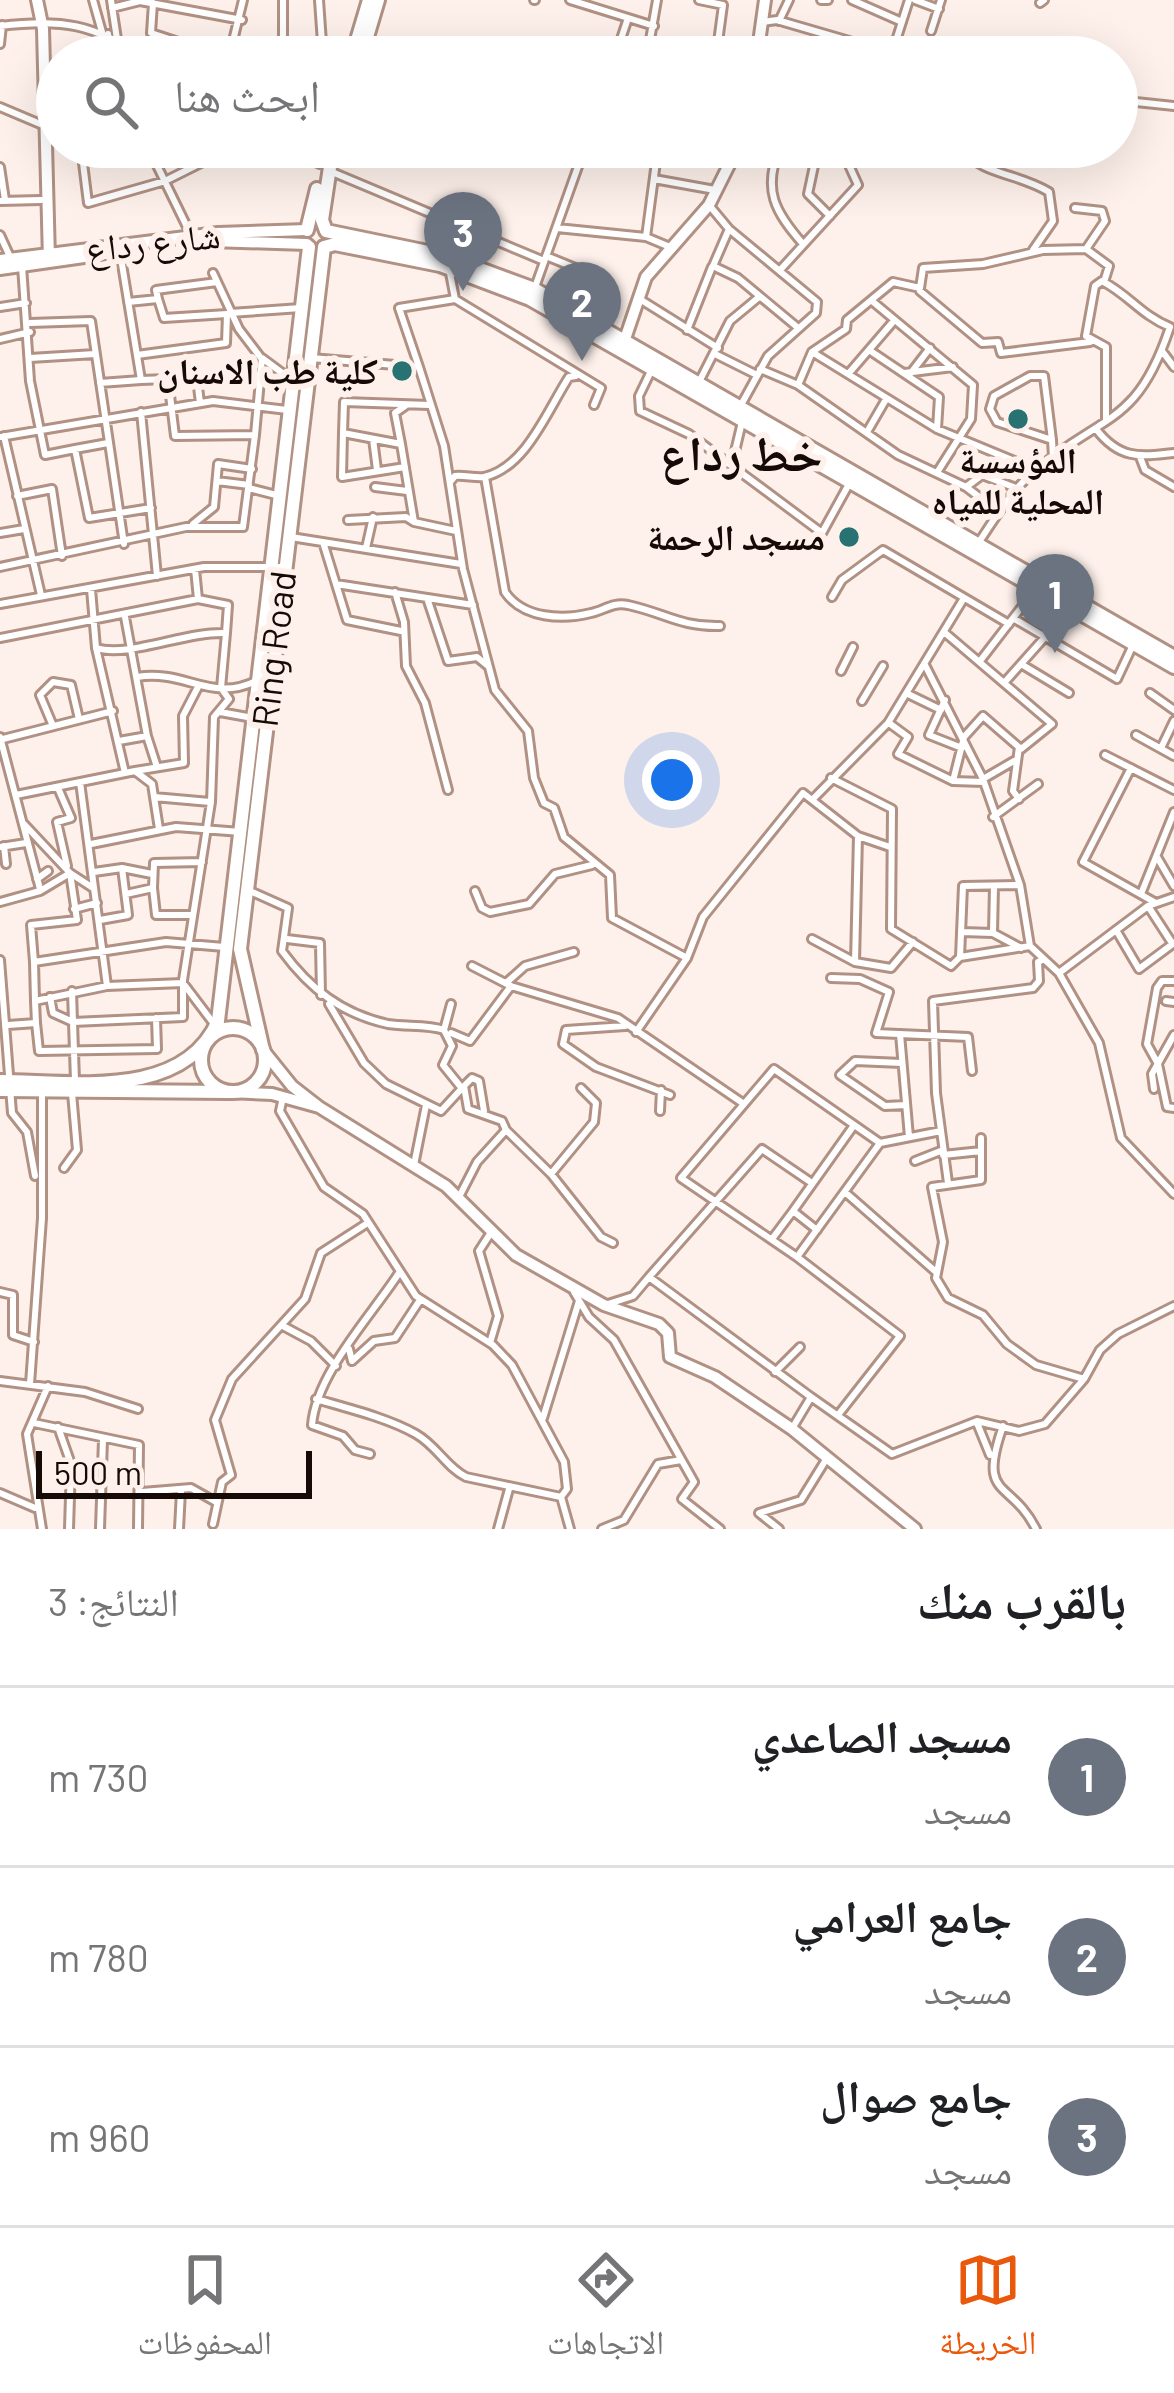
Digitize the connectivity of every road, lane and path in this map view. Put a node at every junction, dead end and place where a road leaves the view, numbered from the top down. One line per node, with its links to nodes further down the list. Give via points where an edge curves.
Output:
1 (37, 0): 23 (street)
2 (93, 0): 29 (street)
3 (243, 0): 21 (street)
4 (283, 0): 37 (street)
5 (319, 0): 38 (street)
6 (369, 0): 39 (main road)
7 (378, 0): 40 (main road)
8 (570, 0): 20 (street)
9 (657, 0): 27 (street)
10 (699, 0): 15 (street)
11 (765, 0): 24 (street)
12 (789, 0): 22 (street)
13 (852, 0): 25 (street)
14 (912, 0): 18 (street); 25 (street)
15 (723, 2): 43 (street)
16 (153, 3): 17 (street); 19 (street); 35 (street, via 151,33)
17 (112, 4): 34 (street)
18 (940, 4): 28 (street)
19 (186, 5): 21 (street)
20 (628, 18): 27 (street); 41 (street)
21 (242, 20): 36 (street)
22 (778, 20): 24 (street); 45 (street)
23 (39, 21): 26 (street); 29 (street); 30 (street); 31 (street)
24 (762, 22): 44 (street)
25 (902, 22): 46 (street)
26 (1, 26): 47 (street)
27 (654, 26): 42 (street)
28 (931, 32)
29 (105, 33): 32 (street); 33 (street)
30 (40, 36)
31 (42, 36)
32 (106, 36)
33 (110, 36)
34 (116, 36)
35 (160, 36)
36 (235, 36)
37 (283, 36)
38 (322, 36)
39 (361, 36)
40 (364, 36)
41 (622, 36)
42 (652, 36)
43 (719, 36)
44 (760, 36)
45 (827, 36)
46 (897, 36)
47 (0, 44)
48 (1138, 102): 49 (street)
49 (1174, 106)
50 (0, 107): 51 (street)
51 (36, 123)
52 (0, 166): 71 (street)
53 (43, 168): 72 (street)
54 (46, 168): 89 (street)
55 (84, 168): 69 (street, via 88,203)
56 (158, 168): 69 (street)
57 (191, 168): 69 (street)
58 (323, 168): 78 (main road, Ring Road)
59 (323, 168): 82 (main road, Ring Road)
60 (325, 168): 90 (street)
61 (578, 168): 76 (street)
62 (655, 168): 68 (street)
63 (729, 168): 70 (street)
64 (776, 168): 83 (street, via 770,195 778,217)
65 (814, 168): 75 (street, via 808,194)
66 (850, 168): 75 (street, via 858,184)
67 (981, 168): 88 (street, via 1049,192 1053,221)
68 (654, 179): 70 (street); 81 (street)
69 (165, 181): 80 (street)
70 (719, 190): 73 (street)
71 (3, 200): 72 (street)
72 (41, 200): 89 (street)
73 (709, 205): 77 (street); 85 (street)
74 (1076, 208): 86 (street, via 1096,207 1105,221)
75 (830, 217): 83 (street)
76 (557, 228): 81 (street); 90 (street)
77 (729, 230): 92 (street); 94 (street)
78 (326, 231): 82 (main road, Ring Road); 84 (main road)
79 (0, 235): 91 (street)
80 (191, 236): 82 (street, شارع رداع); 89 (street, شارع رداع)
81 (646, 237): 85 (street)
82 (312, 242): 84 (main road); 87 (street, شارع رداع, via 220,240); 106 (main road, Ring Road); 124 (main road, Ring Road)
83 (804, 245): 94 (street)
84 (374, 246): 93 (main road); 97 (main road, via 442,255)
85 (672, 247): 99 (street)
86 (1086, 249): 88 (street); 95 (street, via 1108,266)
87 (120, 252): 89 (street, شارع رداع); 103 (street)
88 (1031, 252): 96 (street, via 923,268)
89 (46, 258): 91 (street, شارع رداع)
90 (545, 259): 97 (street); 108 (street, via 605,280)
91 (8, 264): 104 (street)
92 (713, 266): 98 (street); 113 (street)
93 (449, 268): 97 (main road); 101 (street)
94 (781, 269): 110 (street, via 818,302 816,314)
95 (1104, 282): 111 (street); 116 (street, via 1095,286)
96 (916, 290): 102 (street, via 893,282); 116 (street, via 982,343 998,342 1000,353)
97 (532, 294): 108 (main road)
98 (759, 297): 110 (street); 118 (street, via 730,322)
99 (638, 298): 113 (street); 115 (street)
100 (158, 299): 103 (street); 107 (street, via 164,318); 107 (street, via 156,290 215,278)
101 (455, 299): 128 (street, via 399,308); 136 (street)
102 (872, 301): 109 (street); 120 (street)
103 (128, 302): 123 (street)
104 (27, 303): 105 (street); 112 (street)
105 (0, 307)
106 (304, 308): 107 (street); 140 (main road, Ring Road)
107 (230, 313): 123 (street, via 226,343); 126 (street)
108 (586, 320): 115 (main road); 127 (main road)
109 (892, 323): 117 (street); 121 (street)
110 (796, 327): 132 (street)
111 (1172, 327): 119 (street)
112 (30, 328): 114 (street); 122 (street, via 91,321); 125 (street)
113 (687, 330): 118 (street)
114 (0, 339)
115 (625, 339): 138 (main road)
116 (1090, 342): 155 (street, via 1106,347)
117 (929, 348): 129 (street); 134 (street)
118 (717, 351): 132 (street); 138 (street)
119 (1162, 351): 130 (street); 131 (street)
120 (812, 352): 133 (street); 141 (street)
121 (872, 352): 133 (street); 134 (street)
122 (94, 354): 125 (street); 139 (street)
123 (136, 355): 137 (street)
124 (308, 357): 128 (street); 175 (main road, Ring Road)
125 (30, 358): 156 (street)
126 (262, 358): 135 (street); 140 (street)
127 (653, 366): 152 (main road); 172 (street, via 640,411)
128 (419, 367): 146 (street)
129 (953, 368): 134 (street); 164 (street, via 973,386 971,419)
130 (1174, 368): 131 (street)
131 (1155, 371): 155 (street, via 1136,401)
132 (759, 372): 141 (street); 152 (street)
133 (849, 374): 143 (street)
134 (908, 374): 157 (street, via 939,397)
135 (261, 375): 144 (street, via 197,379); 148 (street)
136 (579, 376): 147 (street, via 601,388); 180 (street, via 568,377 534,439)
137 (140, 380): 139 (street); 149 (street, via 168,380)
138 (699, 382): 152 (main road)
139 (98, 383): 153 (street)
140 (296, 383): 151 (main road, Ring Road)
141 (798, 385): 159 (street)
142 (379, 401): 145 (street); 154 (street); 160 (street, via 344,402)
143 (885, 401): 157 (street); 159 (street)
144 (200, 403): 148 (street); 149 (street)
145 (414, 404): 146 (street); 154 (street)
146 (429, 405): 183 (street)
147 (594, 405)
148 (259, 406): 151 (street); 161 (street)
149 (172, 407): 150 (street); 161 (street, via 175,436)
150 (141, 411): 153 (street); 192 (street)
151 (292, 411): 175 (main road, Ring Road)
152 (742, 412): 172 (street); 182 (main road)
153 (104, 416): 156 (street); 166 (street)
154 (396, 418): 167 (street)
155 (1106, 422): 158 (street)
156 (38, 427): 162 (street); 168 (street, via 45,454)
157 (937, 429): 164 (street)
158 (1096, 429): 170 (street, via 1114,452); 171 (street)
159 (867, 432): 179 (street)
160 (343, 433): 163 (street); 178 (street, via 342,477)
161 (255, 435): 174 (street)
162 (2, 437): 190 (street)
163 (373, 439): 167 (street); 178 (street)
164 (958, 439): 177 (street); 179 (street)
165 (1052, 440): 165 (street, via 997,422 994,396 1044,376); 171 (street)
166 (108, 443): 168 (street); 194 (street)
167 (401, 444): 173 (street)
168 (75, 449): 194 (street, via 89,518)
169 (1174, 453): 170 (street)
170 (1140, 457): 187 (street, via 1144,470)
171 (1053, 458): 177 (street)
172 (732, 464): 182 (street, via 822,532)
173 (405, 467): 178 (street); 189 (street)
174 (251, 469): 181 (street, via 218,464); 184 (street)
175 (292, 470): 176 (street); 191 (main road, Ring Road); 202 (main road, Ring Road)
176 (310, 470)
177 (1036, 470): 188 (street)
178 (376, 472)
179 (937, 472): 186 (street)
180 (485, 477): 183 (street, via 455,476); 230 (street, via 505,592 525,611 587,614 620,604 688,627)
181 (217, 481): 184 (street); 198 (street, via 214,507)
182 (860, 482): 206 (main road)
183 (448, 484): 200 (street)
184 (249, 486): 191 (street); 198 (street, via 243,526)
185 (375, 487): 189 (street)
186 (966, 487): 188 (street, via 982,475); 193 (street)
187 (1174, 487)
188 (1016, 488): 193 (street)
189 (409, 492): 197 (street)
190 (17, 496): 199 (street); 208 (street, via 52,490)
191 (282, 497): 212 (main road, Ring Road)
192 (151, 508): 194 (street); 203 (street)
193 (999, 512): 206 (street)
194 (118, 514): 205 (street)
195 (373, 517): 196 (street); 197 (street); 207 (street)
196 (348, 520)
197 (414, 522): 200 (street)
198 (190, 526): 203 (street)
199 (24, 529): 201 (street); 209 (street)
200 (456, 531): 210 (street)
201 (0, 533)
202 (287, 536): 204 (street); 212 (main road, Ring Road)
203 (154, 537): 205 (street); 215 (street)
204 (322, 542): 207 (street); 216 (street)
205 (124, 544): 208 (street)
206 (975, 547): 214 (main road)
207 (366, 549): 210 (street)
208 (62, 556): 209 (street)
209 (31, 562): 211 (street); 220 (street)
210 (462, 565): 226 (street)
211 (0, 567)
212 (279, 567): 213 (street); 249 (main road, Ring Road); 326 (main road, Ring Road)
213 (195, 569): 215 (street); 224 (street)
214 (1015, 570): 217 (main road); 240 (main road)
215 (157, 576): 218 (street)
216 (336, 584): 219 (street); 231 (street, via 351,622)
217 (1036, 588): 228 (street); 236 (main road)
218 (91, 589): 220 (street); 229 (street)
219 (395, 592): 222 (street); 231 (street)
220 (41, 596): 225 (street)
221 (832, 597): 223 (street, via 883,550)
222 (427, 598): 226 (street); 246 (street, via 448,662 477,657)
223 (964, 598): 228 (street); 232 (street)
224 (198, 599): 227 (street); 233 (street, via 227,605)
225 (0, 604)
226 (472, 605): 246 (street)
227 (125, 616): 229 (street); 237 (street)
228 (1011, 621): 234 (street); 241 (street)
229 (95, 623): 235 (street); 239 (street)
230 (720, 626)
231 (401, 631): 288 (street)
232 (944, 632): 241 (street); 242 (street)
233 (226, 633): 237 (street); 252 (street)
234 (1045, 637): 236 (street, via 1117,679); 243 (street)
235 (0, 638)
236 (1133, 644): 245 (main road)
237 (131, 646): 239 (street); 248 (street)
238 (853, 647): 247 (street)
239 (96, 648): 260 (street)
240 (1174, 657)
241 (979, 662): 250 (street)
242 (925, 664): 255 (street); 256 (street)
243 (1021, 664): 250 (street); 253 (street)
244 (883, 666): 257 (street)
245 (1174, 667)
246 (491, 669): 313 (street, via 495,690 528,731 544,803)
247 (841, 671)
248 (137, 677): 251 (street, via 167,673); 268 (street)
249 (261, 679): 252 (street); 262 (main road, Ring Road)
250 (1004, 683): 272 (street, via 1052,724)
251 (199, 685): 252 (street); 278 (street, via 183,716 184,763)
252 (221, 688): 261 (street, via 229,699)
253 (1069, 693)
254 (1150, 693): 259 (street)
255 (908, 694): 258 (street); 265 (street)
256 (946, 699): 258 (street); 269 (street)
257 (862, 701)
258 (941, 710): 273 (street, via 928,735)
259 (1174, 710)
260 (113, 711): 263 (street); 271 (street)
261 (219, 711): 262 (street); 294 (street)
262 (257, 718): 302 (main road, Ring Road)
263 (80, 719): 266 (street); 266 (street, via 71,685 53,682 40,695)
264 (1174, 721): 274 (street)
265 (888, 723): 281 (street); 283 (street, via 908,737 898,754)
266 (53, 727): 270 (street)
267 (1136, 735): 274 (street)
268 (147, 736): 271 (street); 278 (street)
269 (964, 737): 272 (street, via 983,716); 273 (street); 282 (street)
270 (1, 738): 290 (street)
271 (119, 741): 280 (street)
272 (1019, 747): 277 (street)
273 (962, 748): 283 (street)
274 (1161, 748): 276 (street)
275 (1105, 755): 279 (street)
276 (1174, 756)
277 (1014, 761): 282 (street); 292 (street)
278 (154, 768): 280 (street); 285 (street)
279 (1131, 768): 289 (street); 329 (street, via 1083,862)
280 (130, 772): 284 (street); 285 (street)
281 (831, 778): 293 (street); 309 (street, via 892,808)
282 (983, 780): 283 (street); 296 (street)
283 (953, 781)
284 (80, 782): 287 (street); 298 (street)
285 (152, 784): 291 (street)
286 (1038, 784): 292 (street)
287 (58, 788): 290 (street); 297 (street)
288 (448, 790)
289 (1174, 790)
290 (16, 795): 299 (street)
291 (154, 797): 294 (street); 300 (street)
292 (1019, 799): 296 (street)
293 (812, 800): 303 (street); 350 (street, via 802,793 703,917)
294 (211, 802): 301 (street)
295 (1174, 812): 310 (street)
296 (993, 817): 320 (street)
297 (71, 818): 298 (street); 304 (street, via 57,822)
298 (86, 819): 306 (street)
299 (22, 821): 305 (street); 307 (street)
300 (159, 830): 301 (street); 306 (street)
301 (206, 830): 302 (street); 311 (street)
302 (244, 832): 346 (main road, Ring Road)
303 (858, 836): 309 (street); 353 (street)
304 (61, 839): 307 (street); 316 (street)
305 (27, 843): 308 (street); 319 (street)
306 (91, 844): 317 (street)
307 (47, 845): 316 (street)
308 (2, 847): 312 (street)
309 (890, 847): 342 (street, via 891,929)
310 (1157, 857): 322 (street); 329 (street)
311 (202, 862): 318 (street); 335 (street)
312 (6, 864)
313 (592, 865): 327 (street, via 555,874 529,904 494,912 482,908); 350 (street, via 610,875 612,918)
314 (122, 868): 317 (street); 318 (street); 328 (street)
315 (48, 871): 319 (street)
316 (69, 871): 324 (street); 325 (street); 334 (street)
317 (94, 872): 324 (street)
318 (153, 872): 323 (street)
319 (37, 879): 325 (street)
320 (1020, 885): 321 (street); 345 (street)
321 (994, 886): 338 (street, via 963,886); 339 (street)
322 (1174, 886)
323 (153, 889): 328 (street); 335 (street, via 156,915)
324 (94, 890): 332 (street)
325 (40, 891): 331 (street)
326 (246, 891): 340 (street, via 288,908); 377 (main road, Ring Road, via 241,968)
327 (475, 891)
328 (126, 894): 336 (street, via 132,917)
329 (1141, 894): 333 (street)
330 (1174, 897): 333 (street)
331 (0, 902)
332 (97, 903): 334 (street); 336 (street)
333 (1152, 904): 337 (street); 344 (street)
334 (74, 909): 352 (street, via 77,920 31,925)
335 (193, 915): 343 (street)
336 (100, 920): 347 (street)
337 (1116, 930): 344 (street, via 1139,969); 356 (street)
338 (962, 932): 339 (street); 349 (street)
339 (993, 933): 345 (street)
340 (287, 939): 363 (street, via 282,951); 363 (street, via 322,947)
341 (812, 939): 353 (street)
342 (913, 942): 349 (street, via 951,965); 353 (street, via 891,968)
343 (189, 943): 346 (street); 347 (street); 359 (street)
344 (1173, 944)
345 (1026, 947): 349 (street); 351 (street)
346 (229, 948): 372 (main road, Ring Road)
347 (105, 950): 352 (street); 361 (street)
348 (574, 952): 360 (street, via 525,966)
349 (960, 957)
350 (687, 958): 371 (street)
351 (1044, 959): 356 (street); 376 (street, via 1033,988 933,1001)
352 (34, 962): 365 (street)
353 (855, 962)
354 (1, 966): 370 (street)
355 (472, 966): 360 (street)
356 (1059, 973): 416 (street, via 1099,1043 1121,1138)
357 (831, 978): 374 (street, via 889,992 876,1033)
358 (1174, 981): 380 (street, via 1157,988 1147,1044)
359 (183, 983): 361 (street); 367 (street, via 183,1017); 372 (street)
360 (509, 985): 371 (street, via 561,997); 373 (street, via 470,1041)
361 (107, 986): 362 (street)
362 (72, 991): 364 (street); 368 (street)
363 (321, 995): 373 (street, via 344,1011); 394 (street, via 364,1063)
364 (50, 997): 365 (street); 368 (street, via 53,1013)
365 (35, 1001): 369 (street)
366 (451, 1004): 373 (street)
367 (156, 1018): 368 (street); 378 (street, via 158,1049)
368 (73, 1022): 378 (street)
369 (36, 1023): 370 (street); 378 (street, via 38,1051)
370 (8, 1025): 383 (street)
371 (632, 1029): 388 (street, via 566,1030 563,1044 596,1067); 393 (street)
372 (213, 1032): 377 (main road, via 240,1029); 382 (main road, via 157,1076); 389 (main road, via 201,1056 205,1076)
373 (446, 1032): 384 (street, via 452,1046 443,1064)
374 (900, 1034): 376 (street); 379 (street)
375 (1174, 1035): 380 (street)
376 (934, 1036): 381 (street, via 968,1037); 402 (street)
377 (263, 1049): 389 (main road, via 258,1080); 396 (street)
378 (74, 1051): 382 (street)
379 (902, 1063): 395 (street); 395 (street, via 855,1061 840,1075 884,1106)
380 (1158, 1064): 386 (street); 390 (street)
381 (972, 1071)
382 (74, 1085): 383 (main road); 387 (main road); 389 (main road); 409 (street, via 77,1150)
383 (6, 1086): 387 (main road); 414 (street, via 27,1132)
384 (462, 1086): 394 (street, via 440,1111); 399 (street, via 468,1108); 399 (street, via 479,1081)
385 (581, 1088): 411 (street, via 596,1103 594,1122)
386 (1154, 1089)
387 (42, 1090): 414 (street)
388 (661, 1090): 391 (street); 398 (street)
389 (230, 1092): 392 (street)
390 (1169, 1092): 397 (street, via 1167,1107)
391 (670, 1095)
392 (284, 1097): 396 (street); 420 (street, via 280,1111 325,1187)
393 (744, 1104): 400 (street, via 775,1069); 418 (street, via 681,1178)
394 (426, 1105): 410 (street)
395 (906, 1105): 403 (street)
396 (320, 1107): 410 (street)
397 (1174, 1108)
398 (661, 1111)
399 (484, 1112): 401 (street)
400 (852, 1128): 405 (street); 412 (street)
401 (506, 1130): 411 (street); 417 (street)
402 (941, 1131): 403 (street); 407 (street)
403 (909, 1137): 405 (street)
404 (981, 1138): 406 (street)
405 (880, 1143): 415 (street)
406 (981, 1151): 407 (street); 413 (street, via 981,1180)
407 (943, 1152): 408 (street); 413 (street)
408 (914, 1161)
409 (64, 1168)
410 (413, 1168): 417 (street)
411 (551, 1174): 424 (street)
412 (809, 1181): 418 (street, via 762,1149); 419 (street)
413 (948, 1183): 426 (street, via 932,1187 930,1196 943,1242)
414 (39, 1191): 434 (street)
415 (846, 1192): 421 (street); 426 (street)
416 (1174, 1194)
417 (459, 1197): 422 (street)
418 (713, 1203): 423 (street); 428 (street)
419 (793, 1211): 421 (street); 423 (street)
420 (366, 1224): 427 (street); 437 (street, via 321,1253 314,1285)
421 (818, 1230): 425 (street)
422 (492, 1231): 429 (street, via 515,1255); 439 (street, via 479,1251 498,1316)
423 (772, 1239): 425 (street)
424 (613, 1243)
425 (797, 1257): 451 (street, via 900,1336)
426 (935, 1272): 444 (street, via 948,1298 982,1315 1036,1365)
427 (400, 1273): 431 (street); 441 (street)
428 (650, 1276): 435 (street, via 633,1296); 443 (street)
429 (569, 1284): 432 (street); 435 (street)
430 (2, 1290): 433 (street)
431 (420, 1299): 439 (street); 441 (street, via 395,1338 374,1341 352,1361)
432 (579, 1301): 457 (street, via 542,1410); 462 (street, via 614,1340)
433 (14, 1303): 434 (street); 438 (street, via 13,1335)
434 (32, 1305): 438 (street)
435 (604, 1305): 456 (street, via 659,1324 670,1357)
436 (1174, 1306): 444 (street, via 1118,1334)
437 (283, 1326): 442 (street); 469 (street, via 232,1379 216,1417 231,1475)
438 (34, 1342): 446 (street)
439 (490, 1343): 457 (street, via 521,1378)
440 (800, 1347): 443 (street)
441 (349, 1349): 442 (street)
442 (336, 1366): 449 (street)
443 (776, 1372): 448 (street)
444 (1084, 1378): 454 (street, via 1045,1424)
445 (0, 1381): 446 (street)
446 (29, 1384): 447 (street)
447 (48, 1390): 450 (street); 453 (street)
448 (811, 1396): 451 (street); 456 (street)
449 (316, 1400): 459 (street, via 312,1425); 464 (street, via 412,1431 443,1451 453,1470)
450 (138, 1409)
451 (838, 1415): 452 (street, via 892,1454)
452 (976, 1421): 454 (street); 461 (street)
453 (34, 1423): 455 (street); 467 (street, via 27,1434)
454 (1004, 1426): 461 (street)
455 (58, 1427): 458 (street); 473 (street, via 70,1464)
456 (792, 1429): 460 (street)
457 (547, 1432): 468 (street, via 565,1462)
458 (103, 1439): 465 (street, via 139,1444); 474 (street)
459 (370, 1454)
460 (827, 1458): 481 (street, via 801,1500 759,1513); 482 (street)
461 (992, 1459): 483 (street, via 998,1489)
462 (681, 1460): 479 (street, via 658,1464 624,1520); 480 (street, via 694,1481 682,1499)
463 (181, 1489): 465 (street); 469 (street); 476 (street)
464 (509, 1489): 468 (street); 477 (street)
465 (142, 1492): 475 (street)
466 (4, 1494): 467 (street); 470 (street)
467 (34, 1494): 470 (street)
468 (561, 1498): 478 (street)
469 (216, 1502): 471 (street)
470 (38, 1509): 472 (street)
471 (213, 1524)
472 (42, 1529)
473 (68, 1529)
474 (100, 1529)
475 (138, 1529)
476 (178, 1529)
477 (498, 1529)
478 (571, 1529)
479 (602, 1529)
480 (720, 1529)
481 (779, 1529)
482 (915, 1529)
483 (1036, 1529)

